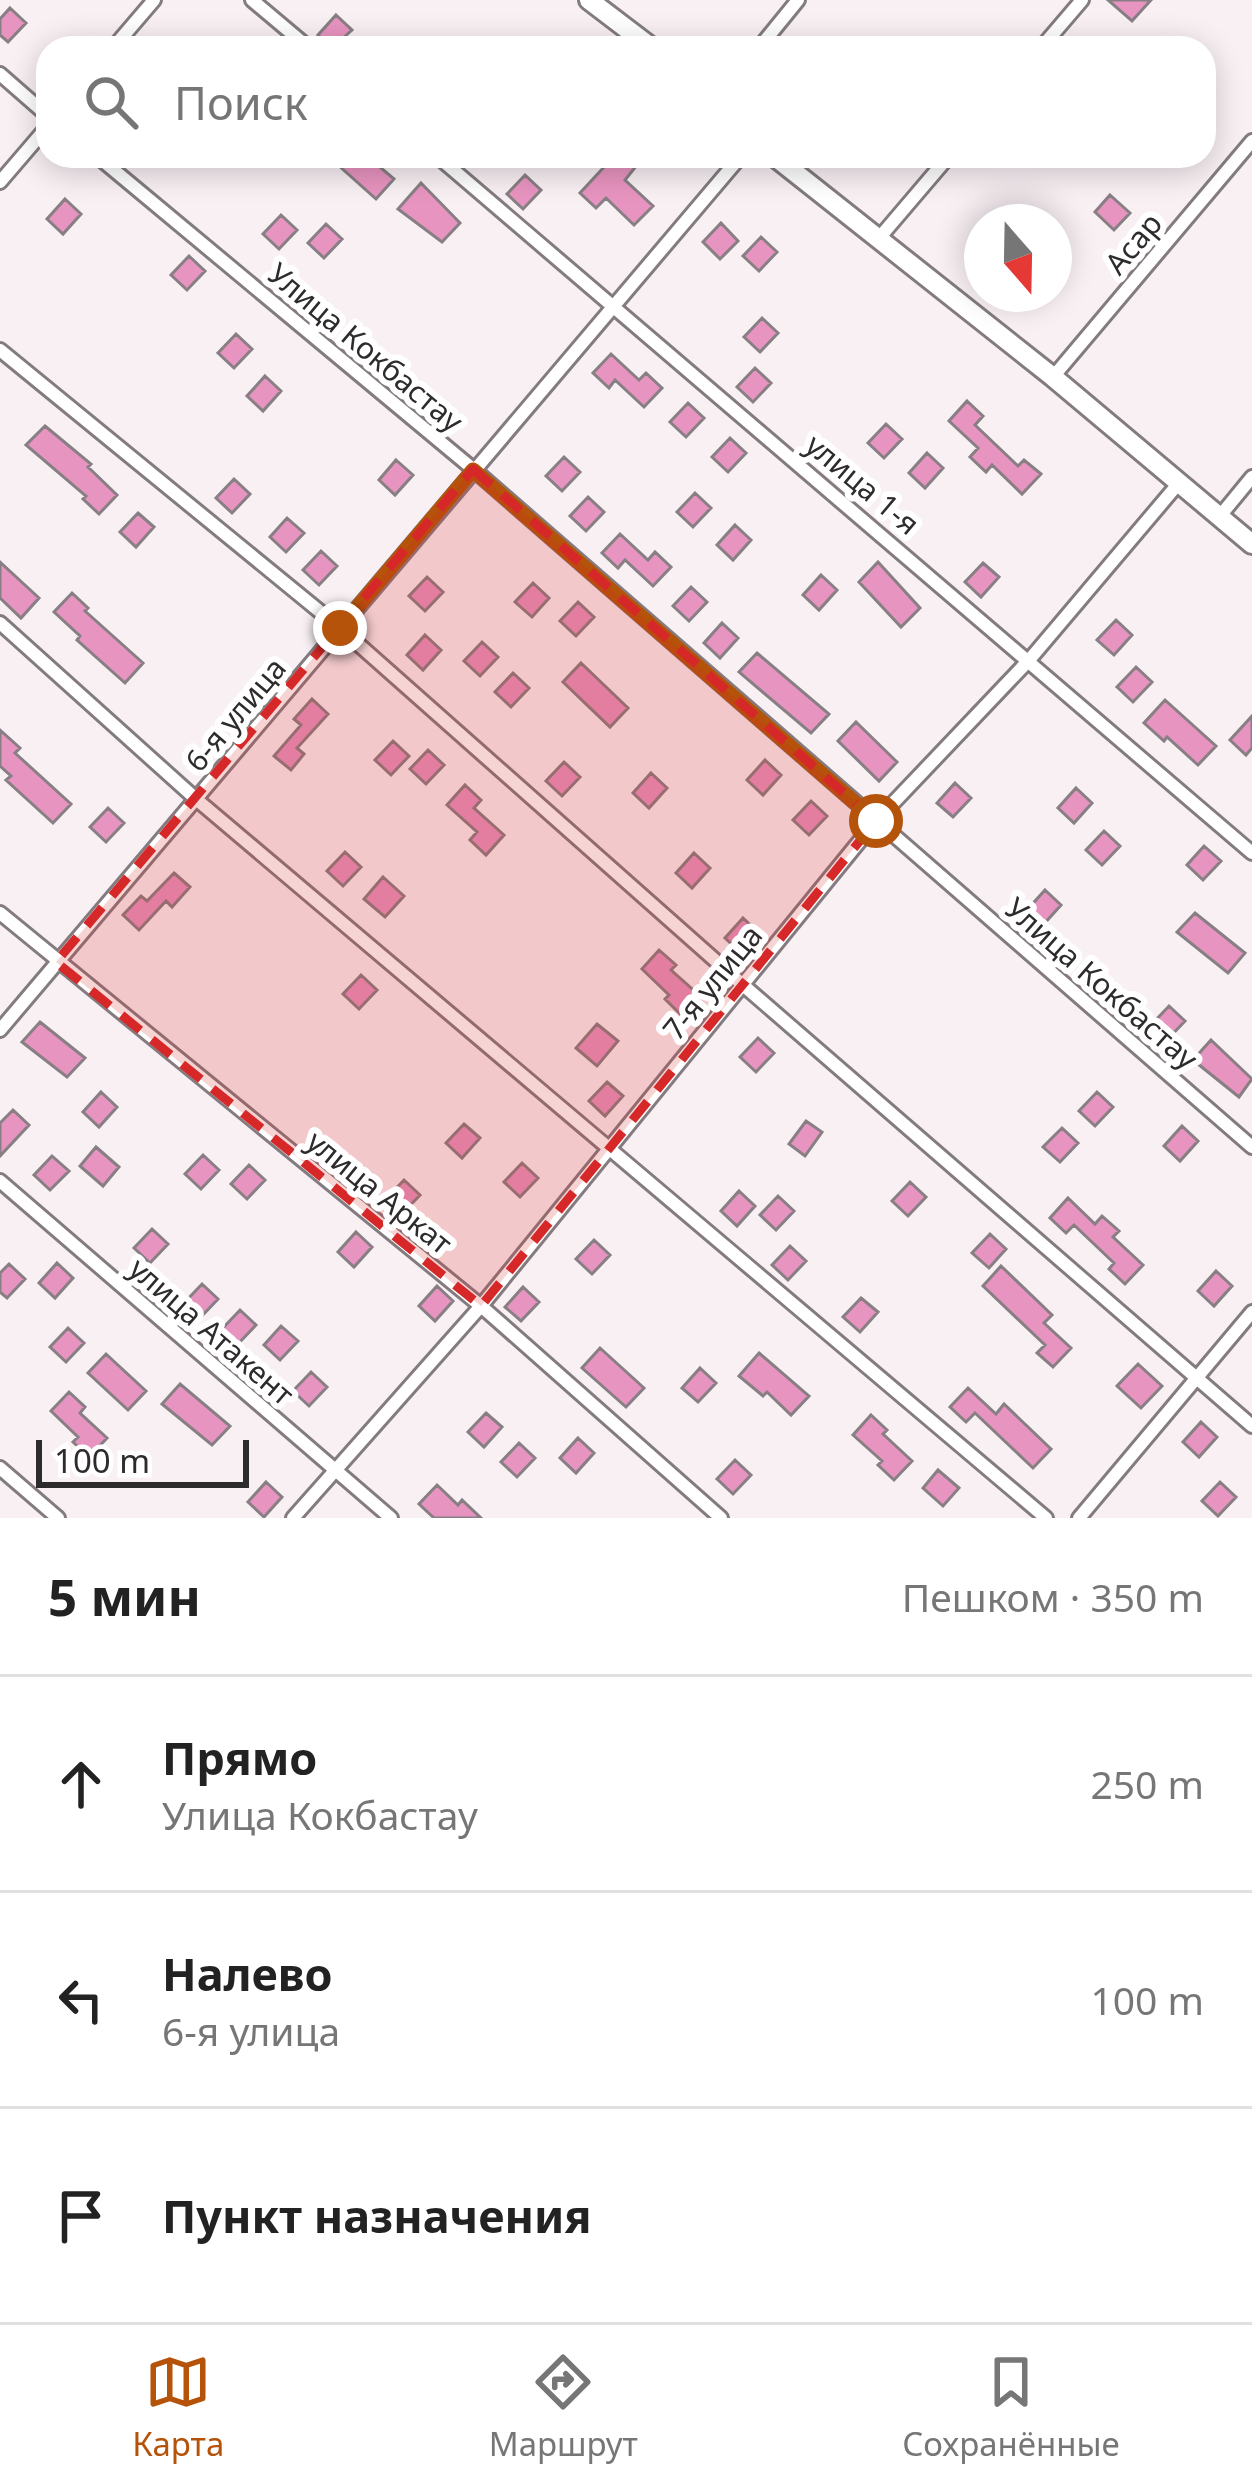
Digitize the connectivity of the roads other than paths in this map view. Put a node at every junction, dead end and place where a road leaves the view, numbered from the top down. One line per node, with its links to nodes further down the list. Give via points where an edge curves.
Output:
1 (154, 0): 6 (street)
2 (252, 0): 7 (street)
3 (590, 0): 8 (street)
4 (798, 0): 9 (street)
5 (1082, 0): 10 (street)
6 (123, 36)
7 (295, 36)
8 (636, 36)
9 (769, 36)
10 (1051, 36)
11 (0, 74): 12 (street)
12 (36, 106)
13 (36, 140): 20 (street)
14 (1252, 141): 24 (street, Асар)
15 (111, 168): 25 (street, Улица Кокбастау)
16 (451, 168): 22 (street, улица 1-я)
17 (731, 168): 22 (street, 6-я улица)
18 (790, 168): 21 (street)
19 (939, 168): 21 (street)
20 (0, 182)
21 (880, 237): 24 (street)
22 (613, 304): 25 (street, 6-я улица); 32 (street, улица 1-я)
23 (0, 350): 31 (street)
24 (1053, 377): 27 (street)
25 (473, 470): 31 (street, 6-я улица); 34 (street, Улица Кокбастау)
26 (1252, 477): 28 (street)
27 (1178, 484): 28 (street); 32 (street, 7-я улица)
28 (1220, 517): 29 (street)
29 (1252, 544)
30 (0, 623): 33 (street)
31 (340, 628): 33 (street, 6-я улица); 38 (street)
32 (1030, 659): 34 (street, 7-я улица); 35 (street, улица 1-я)
33 (196, 799): 37 (street, 6-я улица); 40 (street)
34 (876, 821): 38 (street, 7-я улица); 41 (street, Улица Кокбастау)
35 (1252, 854)
36 (0, 914): 37 (street, улица Аркат)
37 (56, 962): 39 (street, 6-я улица); 43 (street, улица Аркат)
38 (743, 985): 40 (street, 7-я улица); 45 (street)
39 (0, 1030)
40 (611, 1147): 43 (street, 7-я улица); 53 (street)
41 (1252, 1147)
42 (0, 1181): 48 (street, улица Атакент)
43 (482, 1306): 48 (street, 7-я улица); 52 (street, улица Аркат)
44 (1252, 1312): 45 (street)
45 (1195, 1380): 46 (street); 54 (street)
46 (1252, 1426)
47 (0, 1468): 49 (street)
48 (336, 1472): 50 (street, 7-я улица); 51 (street, улица Атакент)
49 (58, 1518)
50 (293, 1518)
51 (391, 1518)
52 (721, 1518)
53 (1046, 1518)
54 (1078, 1518)

